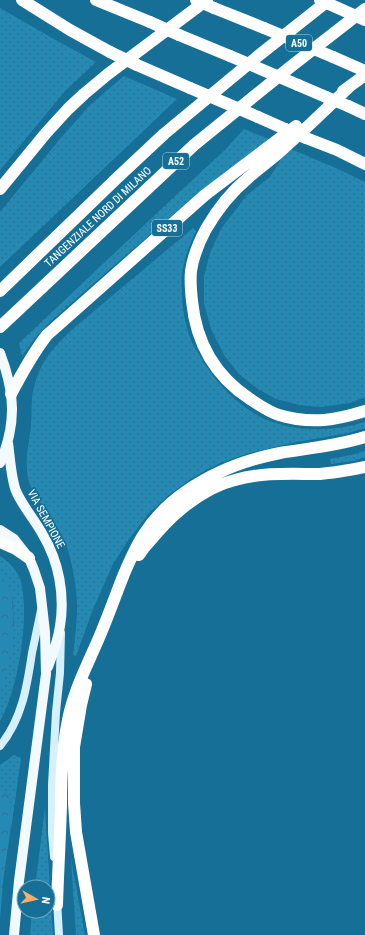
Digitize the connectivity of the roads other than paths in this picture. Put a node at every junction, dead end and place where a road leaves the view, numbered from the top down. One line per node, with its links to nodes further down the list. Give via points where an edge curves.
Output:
1 (22, 0): 14 (highway, bridge, via 70,30 137,65)
2 (96, 0): 13 (highway, bridge)
3 (196, 0): 7 (highway, A50, bridge)
4 (320, 0): 10 (highway, bridge)
5 (323, 0): 9 (highway, bridge)
6 (329, 0): 16 (highway, TANGENZIALE NORD DI MILANO / A52, via 164,134)
7 (211, 4): 11 (highway, A50, bridge); 15 (highway, via 108,74 84,94 46,133)
8 (365, 9): 17 (highway, TANGENZIALE NORD DI MILANO / A52, via 194,145)
9 (365, 15)
10 (365, 20)
11 (364, 72): 12 (highway, SS33)
12 (349, 87): 19 (highway, SS33, via 205,195 47,334 35,350); 20 (highway, via 285,148 246,179 215,213 194,257 190,289 194,320 207,353 222,375 239,392 278,415 299,419 324,420)
13 (365, 114)
14 (365, 164)
15 (0, 189)
16 (0, 291)
17 (0, 327)
18 (0, 353): 19 (main road, SS33)
19 (11, 394): 22 (main road, SS33, via 12,418)
20 (365, 411)
21 (365, 437): 28 (highway, via 260,458 219,472 198,484 179,496 155,519 137,545)
22 (8, 443): 23 (main road, SS33); 30 (main road, VIA SEMPIONE, via 15,489 52,553 62,595)
23 (0, 463)
24 (365, 467): 28 (highway, via 321,474 251,476 211,489 199,495 163,526 140,552)
25 (0, 530): 27 (main road, VIA SEMPIONE, via 14,539)
26 (0, 542): 27 (highway)
27 (29, 558): 29 (main road, VIA SEMPIONE, via 40,588)
28 (118, 588): 31 (highway)
29 (42, 606): 32 (main road, VIA SEMPIONE); 33 (street, via 24,697 8,736)
30 (62, 610): 32 (main road, VIA SEMPIONE, via 58,638); 34 (street, via 52,785 52,833)
31 (100, 634): 34 (highway, via 73,698 67,726 62,765); 37 (highway, via 81,705 74,747 76,832)
32 (46, 674): 35 (main road, VIA SEMPIONE)
33 (0, 746)
34 (58, 905): 36 (street)
35 (14, 935)
36 (60, 935)
37 (94, 935)

